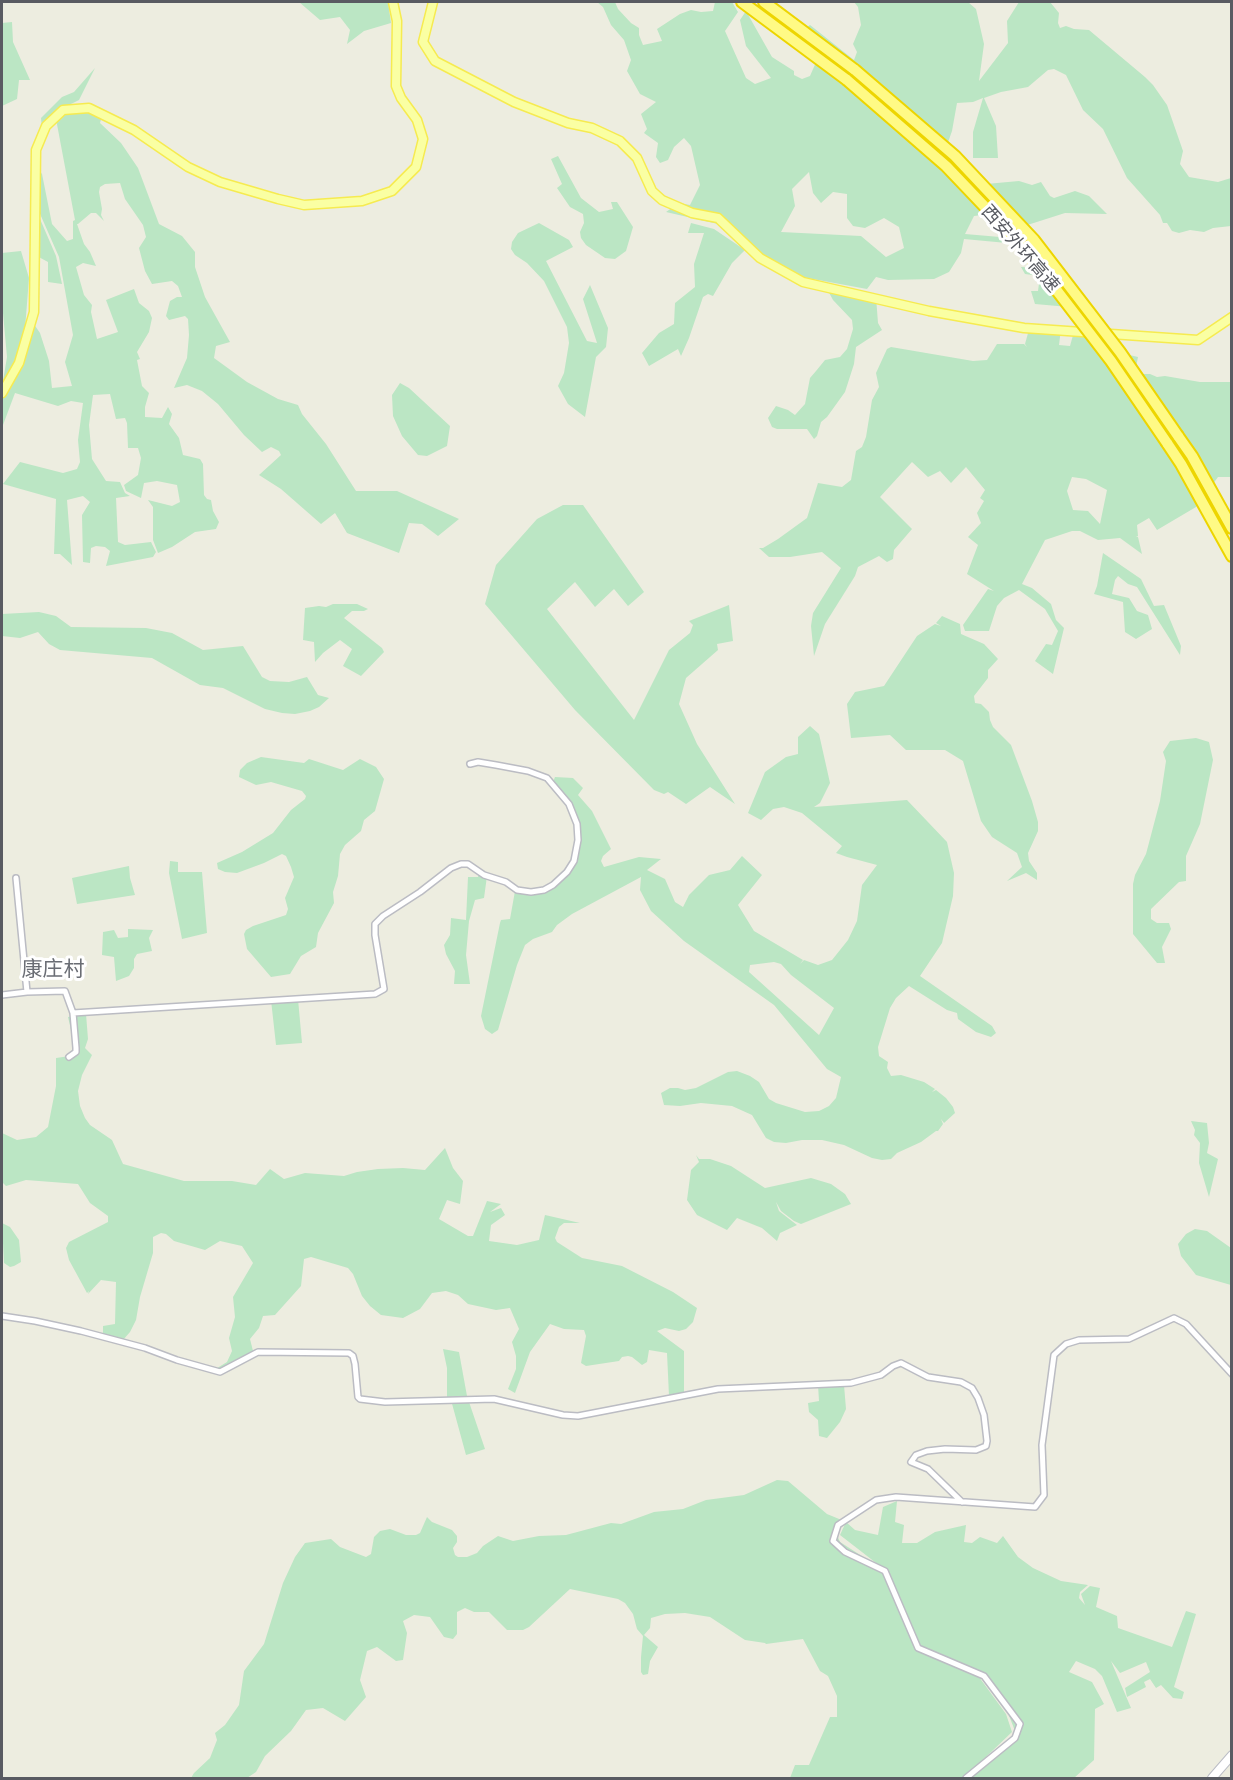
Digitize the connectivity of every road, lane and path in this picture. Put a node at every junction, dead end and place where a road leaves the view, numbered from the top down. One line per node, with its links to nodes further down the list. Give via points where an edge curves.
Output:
1 (393, 2): 6 (main road, via 397,21 396,86 417,120 423,140 416,167 392,191 362,201 295,203 220,182 188,167 134,130 88,108 63,110 46,126 36,150 34,312 19,363)
2 (433, 2): 5 (main road, via 423,42 435,61 513,102 620,141 637,158 652,191 662,200 692,213 718,218 760,258 802,282 1024,328 1198,340)
3 (764, 2): 7 (highway, 西安外环高速, bridge, via 855,70 955,156 1034,240 1120,352 1192,456)
4 (747, 5): 8 (highway, 西安外环高速, bridge, via 848,80 946,166 1025,249 1111,361 1167,443)
5 (1232, 317)
6 (2, 393)
7 (1232, 528)
8 (1232, 556)
9 (470, 764): 13 (street, via 496,765 548,778 569,804 577,824 574,861 553,885 544,890 517,890 468,864 451,868 375,924 384,988 375,994)
10 (16, 878): 11 (street)
11 (27, 992): 12 (street); 13 (street, via 65,991)
12 (2, 995)
13 (72, 1013): 14 (street, via 76,1052)
14 (69, 1057)
15 (2, 1316): 17 (street, via 81,1331 220,1372 258,1352 349,1353 355,1364 360,1399 494,1399 578,1416 718,1389 851,1383 881,1375 901,1363 928,1377 961,1382 972,1388 978,1398 984,1415 986,1446 976,1450 927,1451 911,1462 928,1469)
16 (1232, 1374): 17 (street, via 1186,1324 1174,1318 1129,1339 1066,1344 1054,1355 1042,1445 1044,1495 1035,1507)
17 (962, 1502): 19 (street, via 897,1497 876,1500 838,1525 833,1541 844,1552 885,1571 918,1648 984,1676 1020,1724 1015,1738)
18 (1232, 1755): 20 (street)
19 (966, 1779)
20 (1212, 1779)

